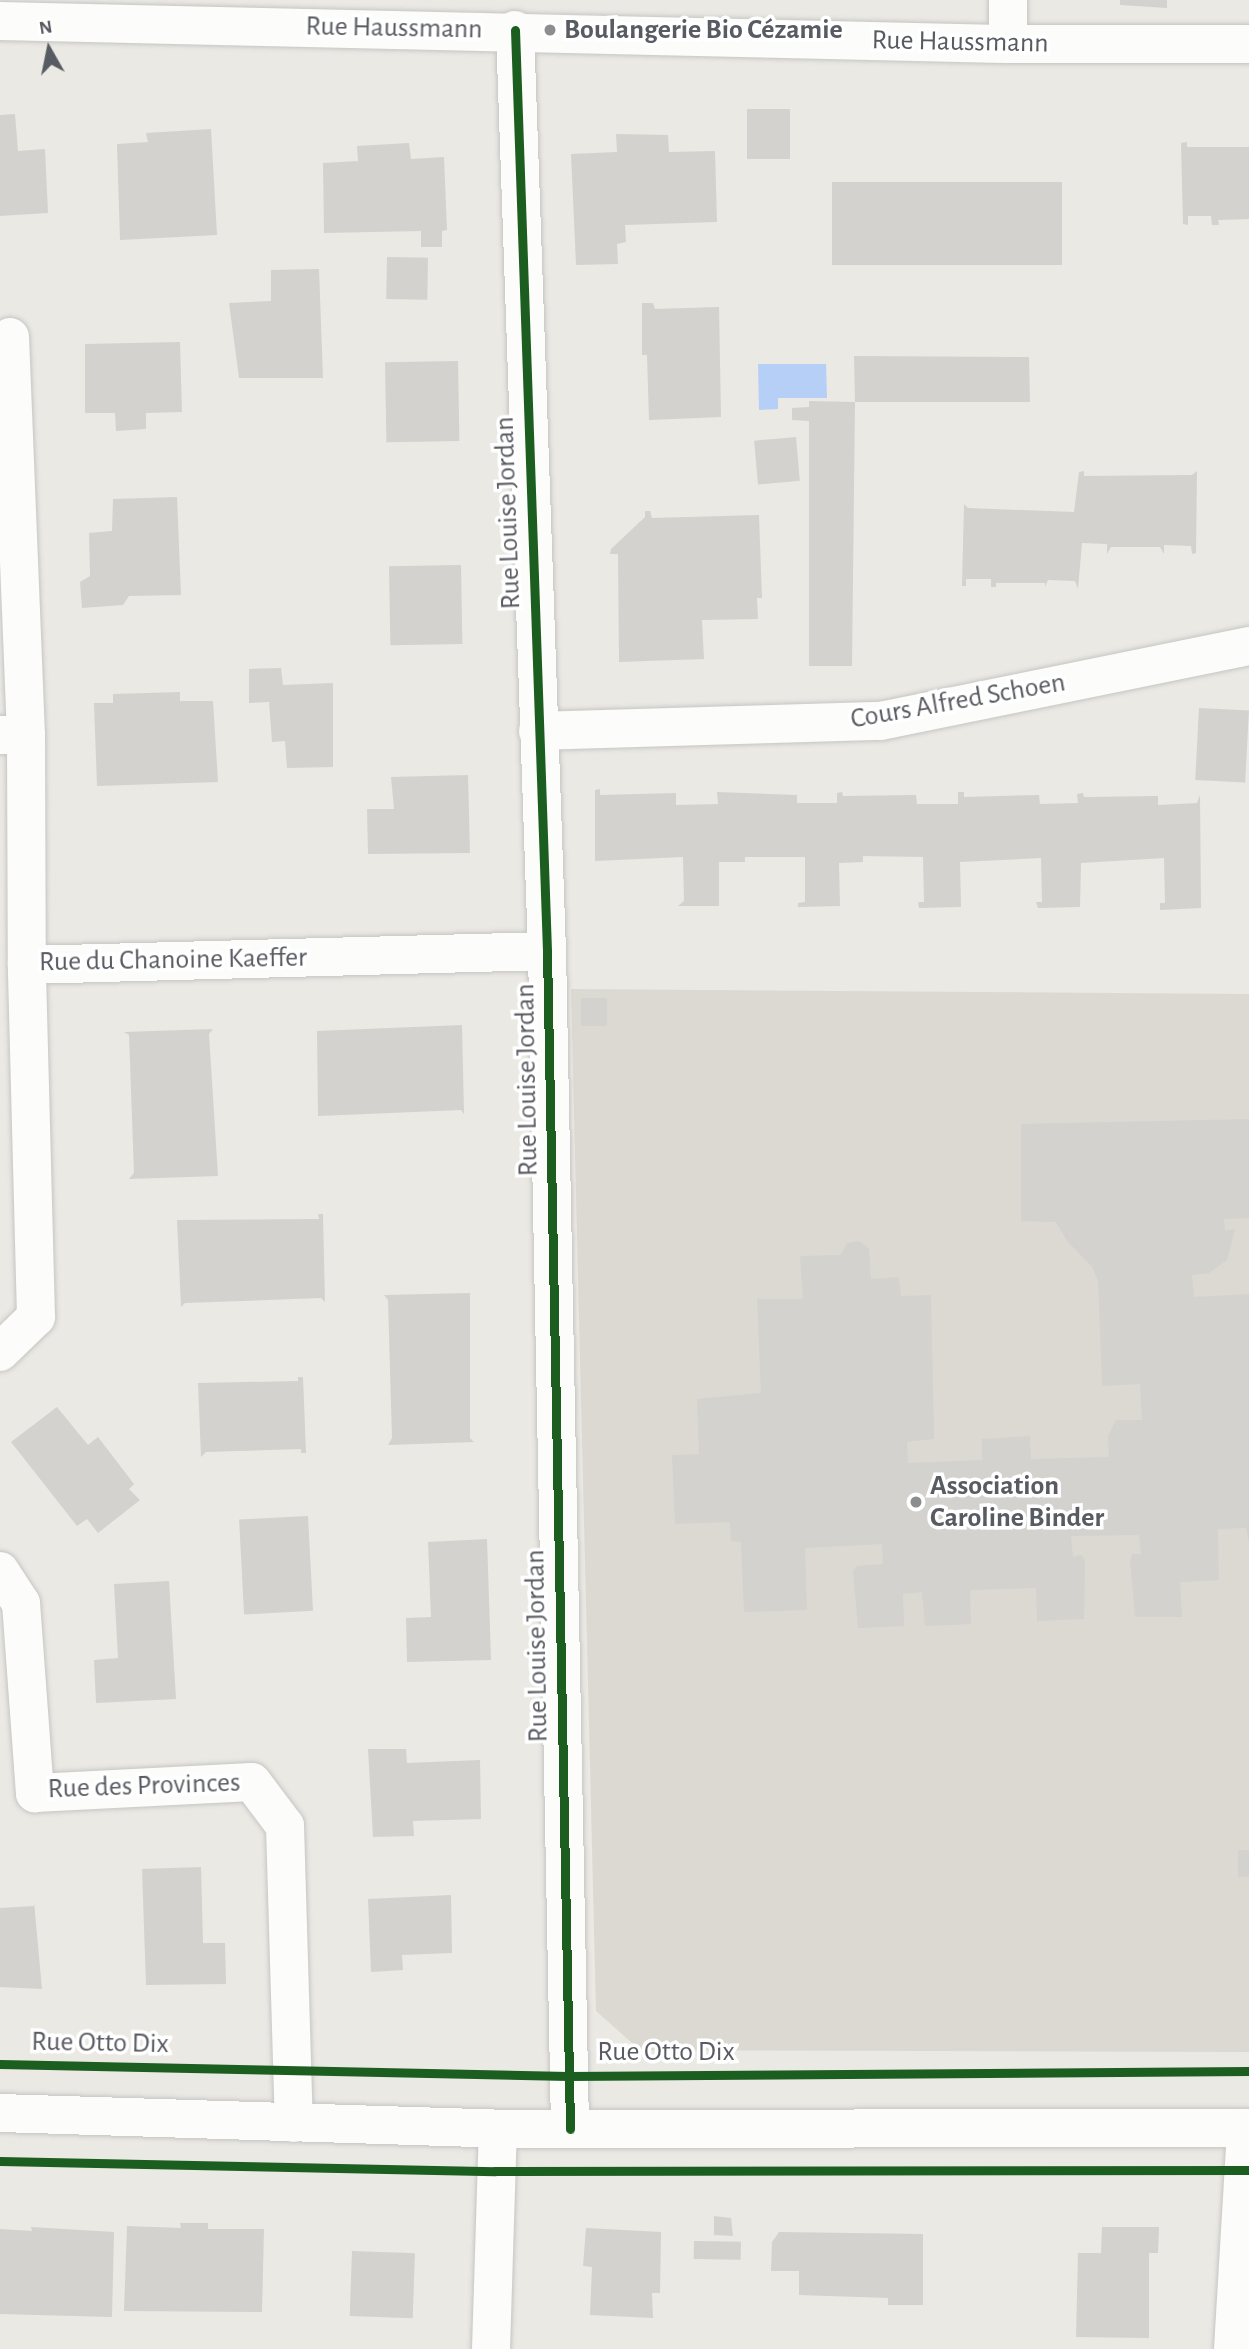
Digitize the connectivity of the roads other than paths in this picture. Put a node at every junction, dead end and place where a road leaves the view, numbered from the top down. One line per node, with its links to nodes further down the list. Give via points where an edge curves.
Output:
1 (1008, 0): 4 (street)
2 (0, 21): 3 (street, Rue Haussmann)
3 (515, 30): 4 (street, Rue Haussmann); 8 (street, Rue Louise Jordan)
4 (1008, 44): 5 (street, Rue Haussmann)
5 (1249, 44)
6 (10, 337): 9 (street, Rue du Chanoine Kaeffer)
7 (1249, 646): 8 (street, Cours Alfred Schoen, via 880,721)
8 (538, 731): 10 (street, Rue Louise Jordan)
9 (13, 735): 11 (street, Rue du Chanoine Kaeffer)
10 (547, 951): 11 (street, Rue du Chanoine Kaeffer); 19 (street, Rue Louise Jordan)
11 (27, 965): 12 (street)
12 (15, 1171): 13 (street, via 36,1317)
13 (0, 1352)
14 (0, 1572): 16 (street, Rue des Provinces, via 21,1603 36,1793 252,1782 285,1826)
15 (0, 2113): 16 (street)
16 (294, 2123): 18 (street)
17 (1247, 2128): 19 (street); 21 (street)
18 (498, 2129): 19 (street); 20 (street)
19 (570, 2129)
20 (491, 2349)
21 (1233, 2349)

